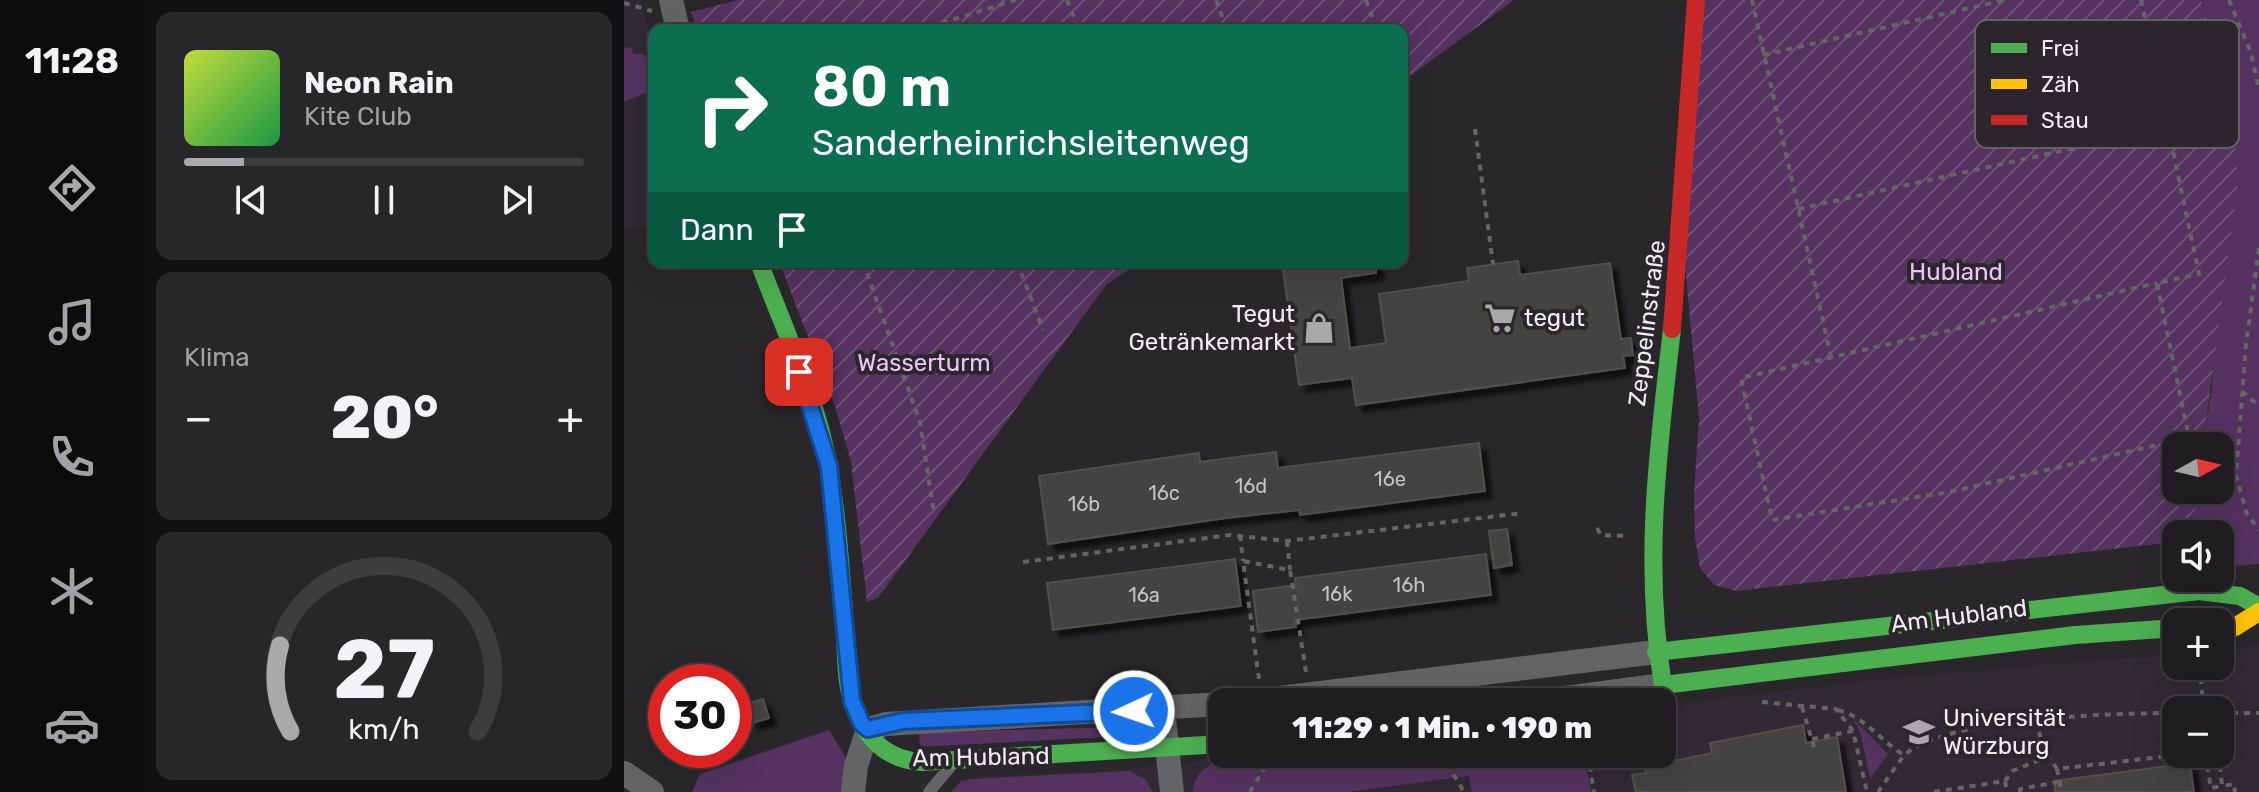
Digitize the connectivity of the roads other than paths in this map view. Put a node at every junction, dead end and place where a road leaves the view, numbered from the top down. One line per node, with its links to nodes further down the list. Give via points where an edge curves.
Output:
1 (1696, 0): 8 (street, Zeppelinstraße, via 1682,229 1649,536)
2 (660, 6): 3 (street)
3 (674, 24)
4 (761, 268): 14 (street, via 823,439 838,532 849,690 855,712)
5 (2259, 609): 6 (street, Am Hubland); 8 (street, Am Hubland, via 2240,596 2199,591)
6 (2234, 627)
7 (2162, 629): 9 (street, Am Hubland)
8 (1656, 652): 9 (street); 10 (street, Am Hubland)
9 (1663, 685): 11 (street, Am Hubland)
10 (1359, 688)
11 (1640, 688)
12 (1208, 705): 13 (street, Am Hubland)
13 (1163, 710): 14 (street, Am Hubland, via 903,721); 16 (street)
14 (868, 729): 17 (street, Am Hubland, via 876,743 897,758); 20 (street)
15 (1208, 745): 16 (street, Am Hubland)
16 (1167, 749): 17 (street, Am Hubland); 22 (street)
17 (957, 760): 21 (lane)
18 (624, 773): 19 (street)
19 (652, 792)
20 (853, 792)
21 (929, 792)
22 (1172, 792)

